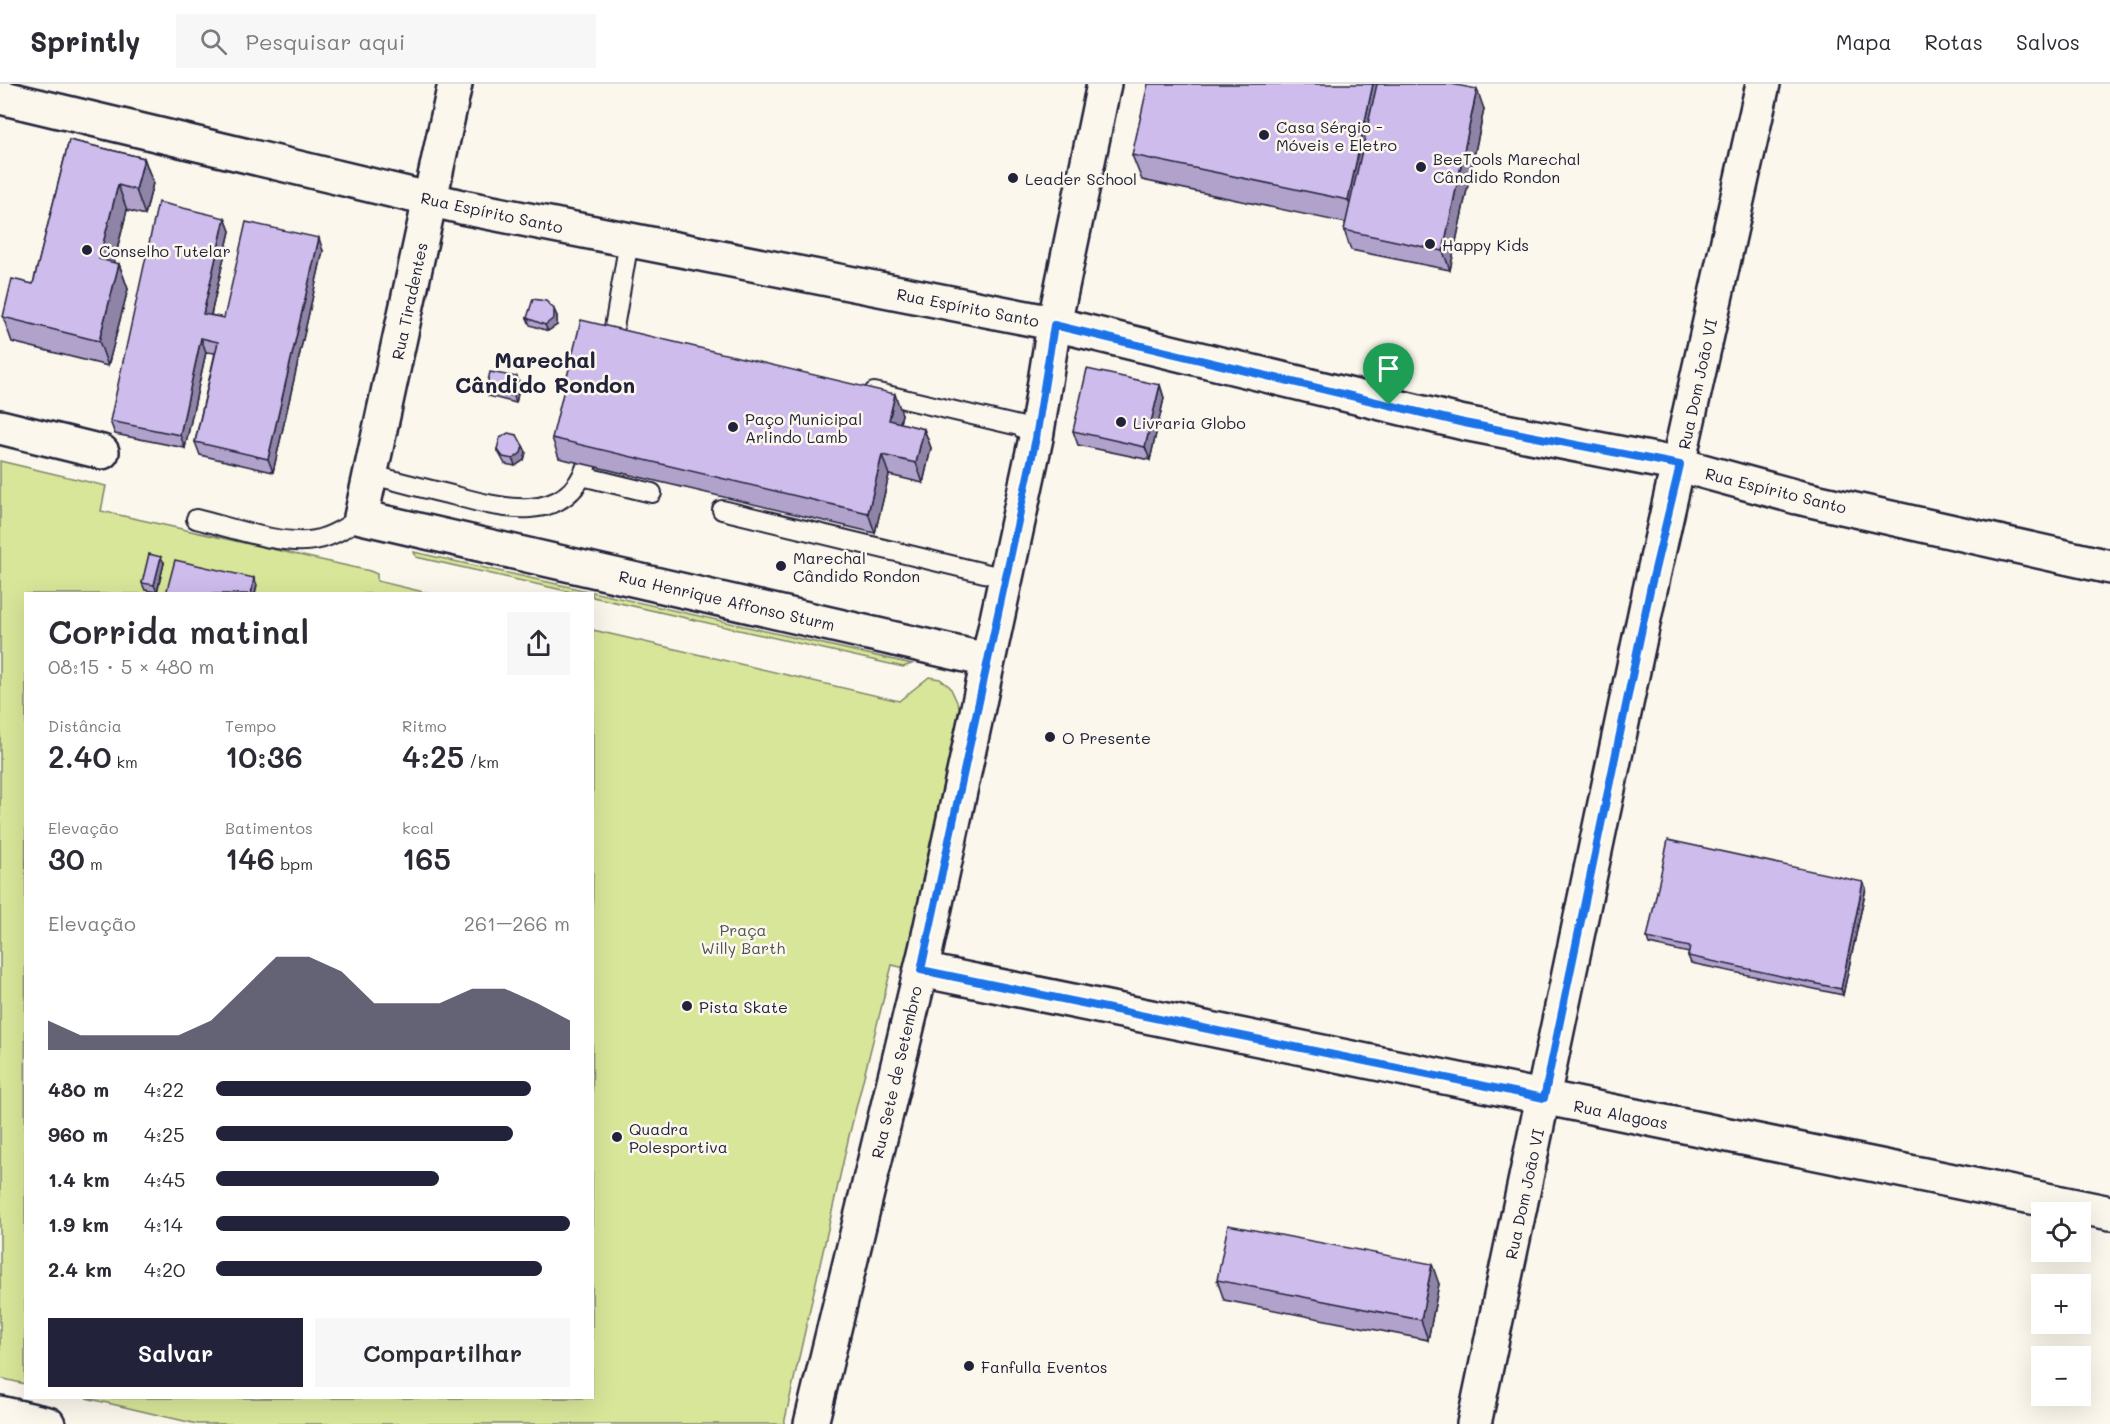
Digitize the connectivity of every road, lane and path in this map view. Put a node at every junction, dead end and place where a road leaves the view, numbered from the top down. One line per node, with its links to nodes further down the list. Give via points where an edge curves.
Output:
1 (455, 84): 5 (street, Rua Tiradentes)
2 (1104, 84): 7 (street, Rua Sete de Setembro)
3 (1763, 84): 13 (street, Rua Dom João VI)
4 (0, 97): 5 (street, Rua Espírito Santo)
5 (432, 199): 6 (street, Rua Espírito Santo); 14 (street, Rua Tiradentes)
6 (629, 241): 7 (street, Rua Espírito Santo); 8 (lane, via 612,338)
7 (1054, 325): 11 (street, Rua Sete de Setembro); 13 (street, Rua Espírito Santo, via 1464,423)
8 (636, 336)
9 (851, 387): 11 (lane, via 1018,426)
10 (0, 427): 12 (street)
11 (1036, 438): 20 (street, Rua Sete de Setembro)
12 (102, 452)
13 (1680, 465): 19 (street, Rua Espírito Santo, via 1797,497); 23 (street, Rua Dom João VI, via 1650,590)
14 (371, 475): 15 (lane, via 500,508 523,510 544,507 565,495 579,484 585,470); 17 (street, Rua Tiradentes)
15 (652, 493)
16 (722, 510): 20 (lane)
17 (361, 517): 18 (lane, via 315,540 281,539); 21 (street, Rua Henrique Affonso Sturm)
18 (196, 519)
19 (2110, 567)
20 (1005, 578): 21 (street, Rua Sete de Setembro)
21 (987, 660): 22 (street, Rua Sete de Setembro)
22 (921, 970): 23 (street, Rua Alagoas); 27 (street, Rua Sete de Setembro)
23 (1544, 1098): 24 (street, Rua Alagoas); 28 (street, Rua Dom João VI)
24 (2110, 1213)
25 (0, 1413): 26 (street)
26 (48, 1424)
27 (811, 1424)
28 (1474, 1424)

